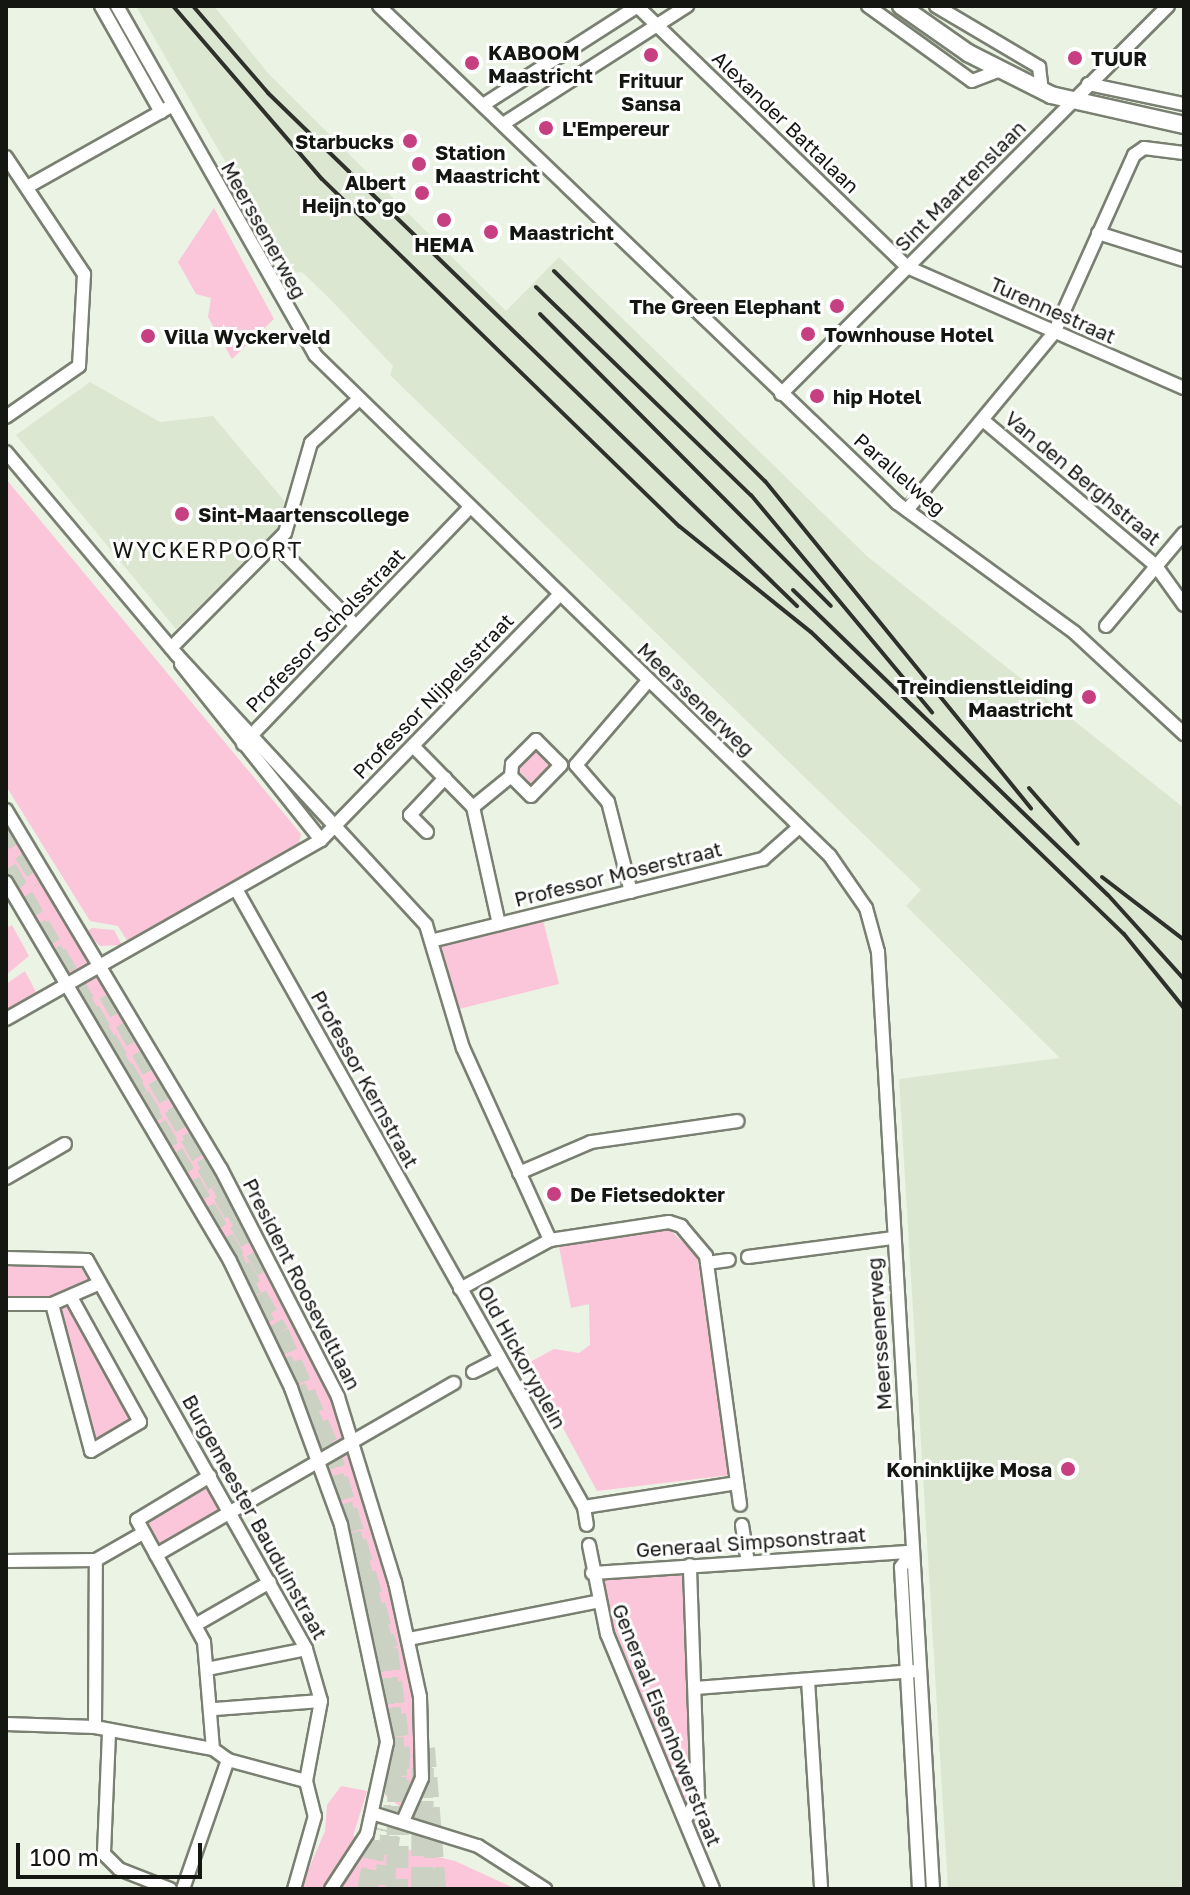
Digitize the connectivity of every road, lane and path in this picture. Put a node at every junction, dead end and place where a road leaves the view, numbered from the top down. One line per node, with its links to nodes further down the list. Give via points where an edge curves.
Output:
1 (101, 6): 18 (street)
2 (117, 6): 16 (street, Meerssenerweg)
3 (379, 6): 17 (street, Parallelweg)
4 (637, 6): 10 (street, Alexander Battalaan); 17 (street)
5 (687, 6): 10 (street)
6 (868, 6): 11 (street, via 972,81)
7 (901, 6): 11 (street)
8 (936, 6): 13 (street, via 1039,67)
9 (1168, 6): 12 (street, Sint Maartenslaan)
10 (657, 25): 19 (street); 26 (street, Alexander Battalaan)
11 (1000, 70): 13 (street)
12 (1088, 84): 14 (street, Sint Maartenslaan); 15 (street)
13 (1042, 90): 14 (street)
14 (1071, 102): 20 (street); 26 (street, Sint Maartenslaan)
15 (1184, 104)
16 (173, 105): 18 (street); 30 (street, Meerssenerweg, via 301,336)
17 (483, 105): 19 (street, Parallelweg)
18 (161, 112): 23 (street)
19 (503, 124): 29 (street, Parallelweg)
20 (1184, 125)
21 (1184, 153): 24 (street, via 1140,150)
22 (6, 157): 23 (street)
23 (27, 187): 31 (street, via 82,267 82,355 70,378)
24 (1098, 233): 25 (street); 27 (street)
25 (1184, 260)
26 (907, 267): 27 (street, Turennestraat); 29 (street, Sint Maartenslaan)
27 (1054, 333): 28 (street, Turennestraat); 32 (street)
28 (1184, 388)
29 (781, 394): 35 (street, Parallelweg)
30 (358, 400): 34 (street, Meerssenerweg); 37 (street, via 311,443 295,517)
31 (6, 417)
32 (984, 421): 35 (street); 38 (street, Van den Berghstraat)
33 (6, 452): 43 (street)
34 (469, 508): 39 (street, Meerssenerweg); 41 (street, Professor Scholsstraat)
35 (907, 510): 45 (street, Parallelweg, via 1075,633)
36 (1184, 533): 38 (street)
37 (275, 544): 41 (street); 43 (street)
38 (1156, 566): 40 (street, Van den Berghstraat); 42 (street)
39 (559, 595): 44 (street, Meerssenerweg); 47 (street, Professor Nijpelsstraat)
40 (1184, 605)
41 (356, 626): 46 (street, Professor Scholsstraat)
42 (1106, 626)
43 (174, 652): 46 (street)
44 (648, 681): 53 (street, Meerssenerweg); 58 (street, via 577,758 576,771 608,802)
45 (1184, 734)
46 (248, 739): 52 (street); 55 (street)
47 (413, 746): 49 (street); 52 (street, Professor Nijpelsstraat)
48 (511, 776): 48 (street, via 512,764 536,740 561,765 531,796); 50 (street)
49 (445, 778): 50 (street); 54 (street, via 410,815)
50 (473, 807): 59 (street)
51 (6, 810): 61 (street, President Rooseveltlaan)
52 (337, 825): 55 (street, Professor Nijpelsstraat); 60 (street)
53 (799, 827): 58 (street, Professor Moserstraat, via 763,859); 68 (street, Meerssenerweg, via 849,879 875,938)
54 (427, 832)
55 (321, 840): 57 (street, Professor Nijpelsstraat)
56 (6, 882): 62 (street)
57 (236, 889): 61 (street, Professor Nijpelsstraat); 75 (street, Professor Kernstraat)
58 (631, 892): 59 (street, Professor Moserstraat)
59 (499, 924): 60 (street, Professor Moserstraat)
60 (435, 940): 66 (street, via 463,1048)
61 (101, 964): 62 (street, Professor Nijpelsstraat); 82 (street, President Rooseveltlaan, via 256,1231)
62 (68, 983): 63 (street, Professor Nijpelsstraat); 83 (street, via 230,1261)
63 (6, 1019)
64 (738, 1121): 66 (street, via 591,1142)
65 (65, 1144): 67 (street)
66 (519, 1173): 69 (street)
67 (6, 1178)
68 (892, 1238): 70 (street); 93 (street, Meerssenerweg)
69 (550, 1240): 73 (street, Old Hickoryplein, via 669,1222); 75 (street, Old Hickoryplein)
70 (748, 1257)
71 (6, 1258): 74 (street, Burgemeester Bauduinstraat, via 83,1257)
72 (729, 1260): 73 (street)
73 (707, 1263): 85 (street)
74 (100, 1283): 76 (street); 84 (street, Burgemeester Bauduinstraat)
75 (460, 1289): 79 (street, Old Hickoryplein)
76 (71, 1297): 78 (street); 78 (street, via 140,1422 91,1451)
77 (6, 1304): 78 (street)
78 (52, 1304)
79 (500, 1358): 80 (street); 87 (street, Old Hickoryplein)
80 (473, 1372)
81 (454, 1383): 82 (street)
82 (353, 1437): 83 (street); 103 (street, President Rooseveltlaan)
83 (317, 1457): 88 (street); 117 (street, via 351,1558 383,1701 387,1753)
84 (210, 1476): 88 (street, Burgemeester Bauduinstraat); 91 (street, via 137,1520)
85 (737, 1483): 86 (street); 87 (street)
86 (740, 1505)
87 (584, 1507): 89 (street, Old Hickoryplein)
88 (230, 1510): 94 (street); 100 (street, Burgemeester Bauduinstraat)
89 (587, 1525)
90 (742, 1525): 97 (street)
91 (143, 1533): 94 (street); 95 (street)
92 (589, 1545): 99 (street)
93 (912, 1552): 97 (street, Generaal Simpsonstraat); 106 (street, Meerssenerweg)
94 (156, 1555): 102 (street)
95 (96, 1560): 96 (street); 112 (street)
96 (6, 1561)
97 (748, 1561): 98 (street, Generaal Simpsonstraat)
98 (690, 1565): 99 (street, Generaal Simpsonstraat); 108 (street)
99 (592, 1573): 101 (street, Generaal Eisenhowerstraat)
100 (270, 1582): 102 (street); 104 (street, Burgemeester Bauduinstraat)
101 (596, 1602): 103 (street); 118 (street, Generaal Eisenhowerstraat)
102 (197, 1624): 105 (street)
103 (409, 1639): 119 (street, President Rooseveltlaan, via 424,1767)
104 (306, 1649): 105 (street); 109 (street, Burgemeester Bauduinstraat)
105 (212, 1668): 110 (street)
106 (914, 1671): 107 (street); 127 (street, Meerssenerweg); 128 (street, Meerssenerweg)
107 (808, 1680): 108 (street); 126 (street)
108 (695, 1688): 118 (street, via 698,1798)
109 (321, 1701): 110 (street); 116 (street, Burgemeester Bauduinstraat)
110 (215, 1709): 114 (street)
111 (6, 1724): 112 (street)
112 (95, 1727): 113 (street)
113 (109, 1733): 114 (street); 120 (street, via 104,1854 119,1869)
114 (213, 1749): 115 (street)
115 (228, 1760): 116 (street); 121 (street)
116 (306, 1781): 122 (street, Burgemeester Bauduinstraat, via 315,1816)
117 (375, 1814): 119 (street); 123 (street)
118 (685, 1820): 125 (street, Generaal Eisenhowerstraat)
119 (403, 1821): 124 (street, via 478,1846)
120 (170, 1889)
121 (183, 1889)
122 (294, 1889)
123 (331, 1889)
124 (545, 1889)
125 (713, 1889)
126 (821, 1889)
127 (919, 1889)
128 (933, 1889)

